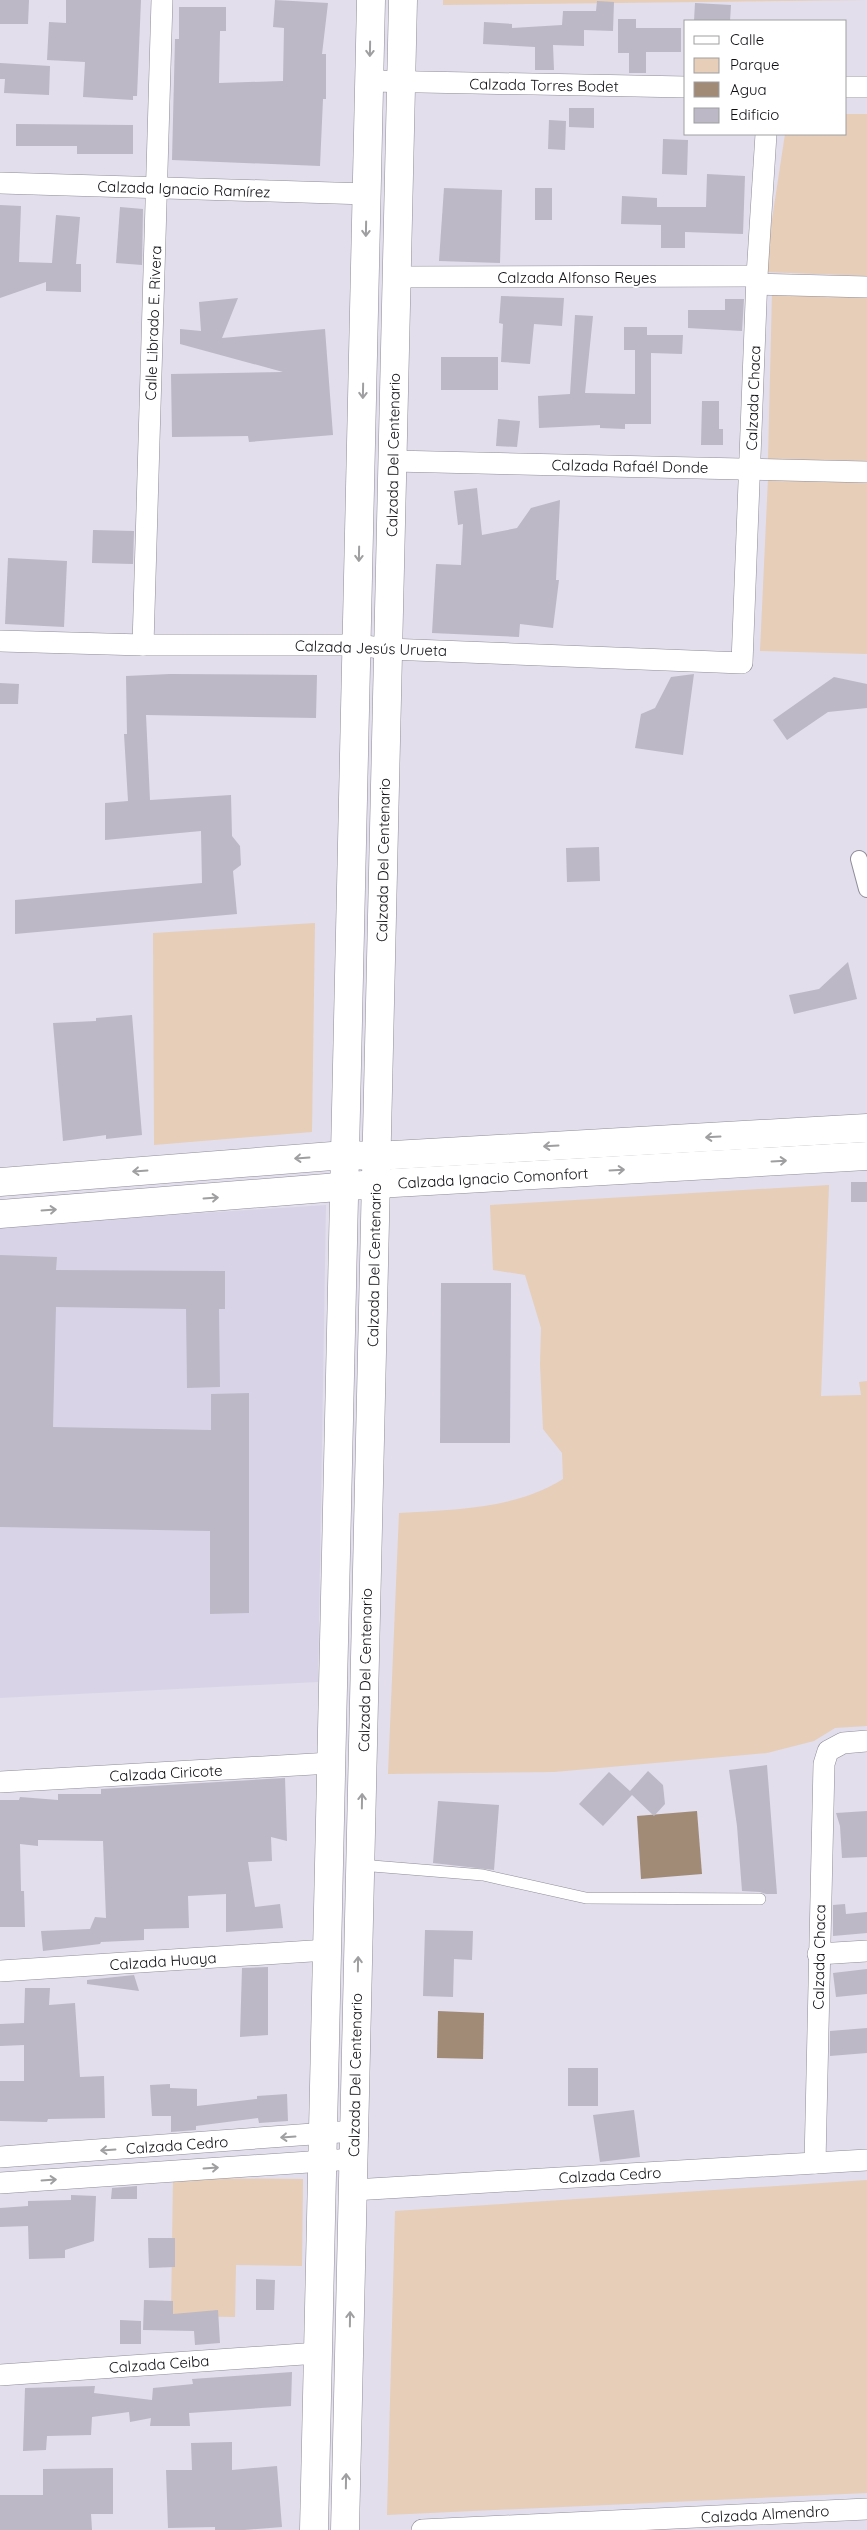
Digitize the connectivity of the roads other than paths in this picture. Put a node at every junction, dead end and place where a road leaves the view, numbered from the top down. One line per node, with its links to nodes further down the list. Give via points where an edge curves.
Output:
1 (162, 0): 11 (street, Calle Librado E. Rivera)
2 (372, 0): 4 (main road, Calzada Del Centenario, one-way to 4)
3 (403, 0): 5 (main road, Calzada Del Centenario)
4 (370, 81): 5 (street, Calzada Torres Bodet); 12 (main road, Calzada Del Centenario)
5 (402, 82): 6 (street, Calzada Torres Bodet); 13 (main road, Calzada Del Centenario)
6 (684, 87)
7 (847, 87): 8 (street)
8 (867, 87)
9 (766, 135): 14 (street, Calzada Chaca)
10 (0, 183): 11 (street, Calzada Ignacio Ramírez)
11 (157, 188): 12 (street, Calzada Ignacio Ramírez); 20 (street, Calle Librado E. Rivera)
12 (367, 194): 21 (main road, Calzada Del Centenario, one-way to 21)
13 (397, 277): 14 (street, Calzada Alfonso Reyes); 16 (main road, Calzada Del Centenario)
14 (757, 280): 15 (street, Calzada Alfonso Reyes); 17 (street, Calzada Chaca)
15 (867, 287)
16 (393, 461): 17 (street, Calzada Rafaél Donde); 22 (main road, Calzada Del Centenario)
17 (751, 468): 18 (street, Calzada Rafaél Donde); 23 (street, Calzada Chaca)
18 (867, 472)
19 (0, 641): 20 (street, Calzada Jesús Urueta)
20 (143, 645): 21 (street, Calzada Jesús Urueta)
21 (357, 645): 22 (street, Calzada Jesús Urueta); 27 (main road, Calzada Del Centenario)
22 (388, 648): 23 (street, Calzada Jesús Urueta); 28 (main road, Calzada Del Centenario)
23 (742, 663)
24 (859, 859): 25 (street)
25 (867, 888)
26 (867, 1128): 28 (main road, Calzada Ignacio Comonfort, one-way to 28)
27 (345, 1155): 28 (main road, Calzada Ignacio Comonfort); 30 (main road, Calzada Ignacio Comonfort, one-way to 30); 32 (main road, Calzada Del Centenario)
28 (376, 1156): 31 (main road, Calzada Del Centenario)
29 (867, 1156): 31 (main road, Calzada Ignacio Comonfort, one-way to 29)
30 (0, 1182)
31 (376, 1184): 32 (main road, Calzada Ignacio Comonfort); 37 (main road, Calzada Del Centenario, one-way to 31)
32 (344, 1187): 33 (main road, Calzada Ignacio Comonfort, one-way to 32); 35 (main road, Calzada Del Centenario)
33 (0, 1214)
34 (867, 1741): 41 (street, Calzada Chaca, via 843,1743 828,1751 824,1764)
35 (331, 1763): 36 (street, Calzada Ciricote); 39 (main road, Calzada Del Centenario)
36 (0, 1782)
37 (360, 1865): 38 (lane, via 483,1875 586,1898); 43 (main road, Calzada Del Centenario, one-way to 37)
38 (760, 1899)
39 (327, 1950): 42 (street, Calzada Huaya); 44 (main road, Calzada Del Centenario)
40 (867, 1951): 41 (street)
41 (818, 1954): 48 (street, Calzada Chaca)
42 (0, 1972)
43 (354, 2131): 44 (street, Calzada Cedro); 46 (main road, Calzada Del Centenario)
44 (322, 2147): 45 (street, Calzada Cedro, one-way to 45); 46 (street, Calzada Cedro); 49 (street, Calzada Cedro, one-way to 44); 51 (main road, Calzada Del Centenario)
45 (0, 2157)
46 (353, 2159): 50 (main road, Calzada Del Centenario)
47 (867, 2160): 48 (street, Calzada Cedro)
48 (815, 2163): 50 (street, Calzada Cedro)
49 (0, 2183)
50 (353, 2190): 55 (main road, Calzada Del Centenario, one-way to 50)
51 (318, 2353): 52 (street, Calzada Ceiba); 54 (main road, Calzada Del Centenario)
52 (0, 2375)
53 (867, 2509): 56 (street, Calzada Almendro)
54 (314, 2530)
55 (344, 2530)
56 (422, 2530)

